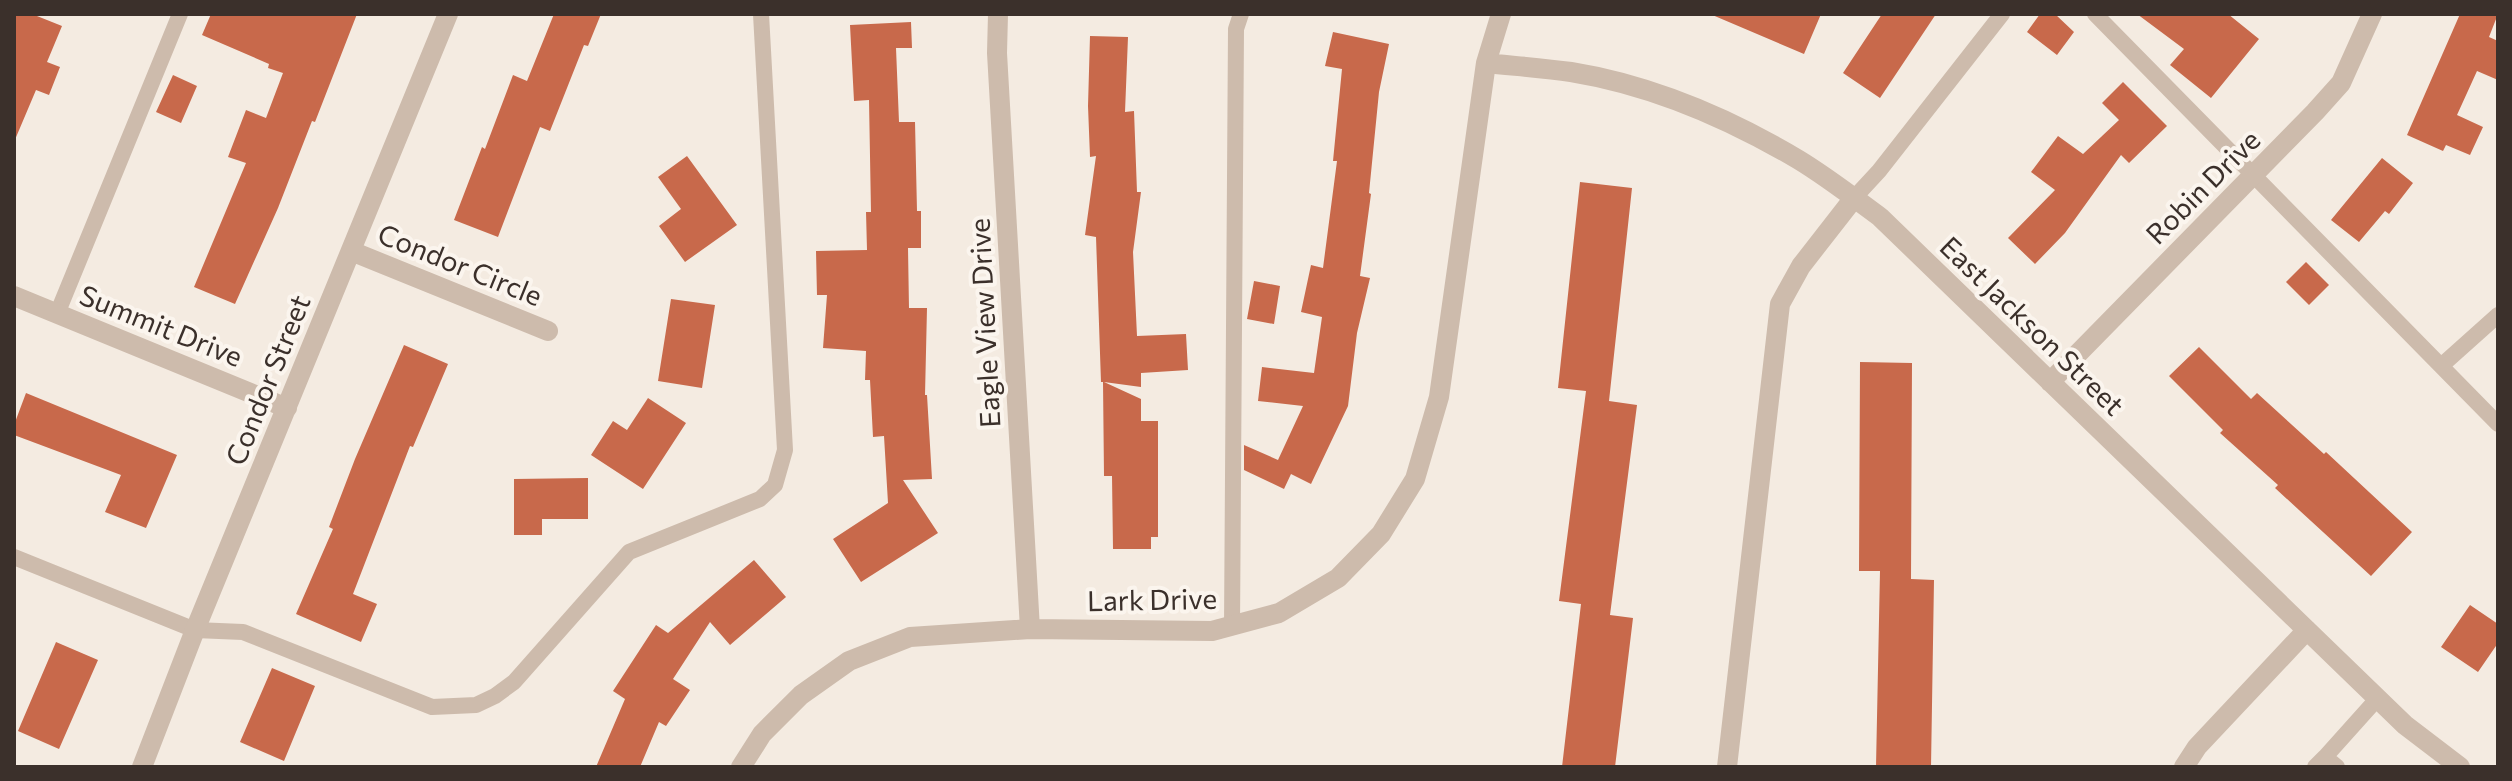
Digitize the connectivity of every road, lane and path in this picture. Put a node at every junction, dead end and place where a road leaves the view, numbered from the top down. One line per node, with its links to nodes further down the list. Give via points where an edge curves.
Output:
1 (180, 14): 15 (lane)
2 (448, 14): 13 (street, Condor Street)
3 (761, 14): 25 (lane, via 785,450 775,485 760,499 629,552 514,682 476,705 432,707 243,632)
4 (998, 14): 24 (street, Eagle View Drive)
5 (1241, 14): 23 (lane, via 1236,29)
6 (1501, 14): 10 (street, Lark Drive)
7 (2002, 14): 12 (lane)
8 (2095, 14): 11 (lane)
9 (2372, 14): 11 (street, Robin Drive, via 2341,83)
10 (1486, 63): 12 (street, East Jackson Street, via 1573,72 1656,93 1801,161); 23 (street, Lark Drive, via 1439,397 1415,479 1381,534 1338,578 1279,613)
11 (2253, 175): 18 (lane); 19 (street, Robin Drive)
12 (1854, 198): 19 (street, East Jackson Street); 31 (street, via 1801,266 1780,304)
13 (351, 251): 17 (street, Condor Circle); 20 (street, Condor Street)
14 (14, 296): 15 (street, Summit Drive)
15 (57, 314): 20 (street, Summit Drive)
16 (2498, 315): 18 (lane)
17 (548, 331)
18 (2441, 366): 21 (lane)
19 (2050, 382): 26 (street, East Jackson Street)
20 (287, 408): 25 (street, Condor Street)
21 (2498, 424)
22 (14, 557): 25 (lane)
23 (1232, 627): 24 (street, Lark Drive)
24 (1030, 629): 30 (street, Lark Drive, via 910,637 849,661 801,695 762,734)
25 (195, 630): 29 (street, Condor Street)
26 (2307, 630): 27 (street, East Jackson Street); 32 (street)
27 (2377, 699): 28 (lane); 33 (street, East Jackson Street)
28 (2326, 764)
29 (142, 767)
30 (741, 767)
31 (1727, 767)
32 (2184, 767)
33 (2460, 767)

